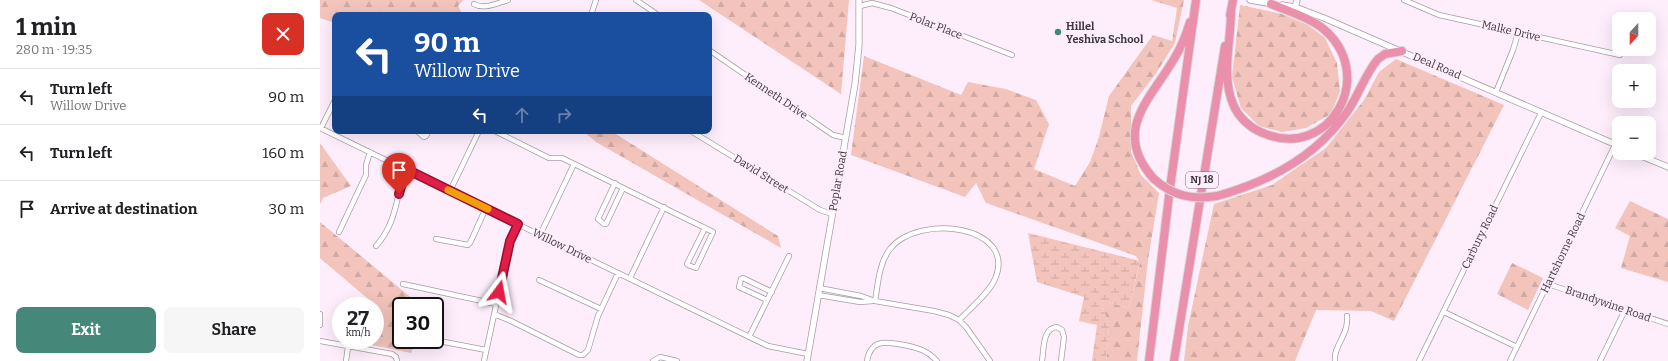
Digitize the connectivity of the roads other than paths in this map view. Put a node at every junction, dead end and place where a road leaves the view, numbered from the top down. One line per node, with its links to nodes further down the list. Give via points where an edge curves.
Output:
1 (508, 0): 11 (street, via 484,6)
2 (596, 0): 15 (street)
3 (636, 0): 16 (street)
4 (859, 0): 12 (street, Poplar Road)
5 (1233, 0): 14 (highway, NJ 18)
6 (1250, 0): 10 (street, Deal Road)
7 (1297, 0): 13 (street)
8 (1404, 0): 17 (street, Malke Drive, via 1440,15)
9 (1196, 3): 18 (highway, bridge, via 1180,48 1144,103 1137,121 1136,138 1144,166 1154,179 1164,188 1186,197 1217,196 1259,182 1304,156 1326,137 1347,113 1378,58); 92 (highway, NJ 18)
10 (1277, 3): 13 (street, Deal Road); 14 (highway, via 1321,28 1336,43 1346,65 1347,85 1339,110 1321,128 1302,137 1282,138 1267,135 1250,126 1235,109 1228,91 1227,78)
11 (474, 4)
12 (860, 6): 21 (street, Polar Place, via 872,3 891,8); 31 (street, Poplar Road, via 857,73)
13 (1295, 7): 18 (street, Deal Road)
14 (1231, 11): 93 (highway, NJ 18)
15 (592, 12)
16 (654, 12)
17 (1518, 33): 20 (street, Malke Drive); 22 (street)
18 (1402, 51): 22 (street, Deal Road)
19 (712, 52): 31 (street, Kenneth Drive, via 832,135)
20 (1612, 53)
21 (1012, 54)
22 (1496, 92): 24 (street, Deal Road)
23 (332, 106): 25 (street)
24 (1541, 113): 32 (street, Deal Road); 65 (street, Carbury Road)
25 (320, 128): 26 (street, Willow Drive)
26 (332, 134)
27 (332, 134): 33 (street, Willow Drive)
28 (478, 134): 41 (street)
29 (501, 134): 36 (street, via 549,158 558,157)
30 (696, 134): 44 (street, David Street, via 820,210)
31 (846, 138): 44 (street, Poplar Road)
32 (1612, 144)
33 (370, 152): 38 (street, Willow Drive); 47 (street, via 366,175)
34 (1612, 156): 56 (street, Hartshorne Road)
35 (1651, 160): 37 (street)
36 (574, 164): 39 (street); 48 (street)
37 (1668, 167)
38 (406, 169): 41 (street, Willow Drive); 50 (street, via 392,221)
39 (615, 183): 40 (street); 40 (street, via 598,219 604,224)
40 (623, 188): 43 (street)
41 (450, 191): 42 (street, Willow Drive)
42 (486, 208): 45 (street, Willow Drive); 49 (street, via 468,245)
43 (664, 208): 46 (street); 53 (street)
44 (832, 214): 57 (street, Poplar Road)
45 (518, 224): 48 (street, Willow Drive); 62 (street, via 510,241)
46 (705, 228): 46 (street, via 687,264 694,268 714,232)
47 (339, 232)
48 (540, 235): 52 (street, Willow Drive)
49 (436, 239)
50 (376, 246)
51 (789, 256): 58 (street)
52 (618, 272): 53 (street, Willow Drive); 63 (street)
53 (630, 278): 72 (street, Willow Drive)
54 (539, 280): 63 (street)
55 (403, 284): 62 (street)
56 (1548, 284): 64 (street, Brandywine Road); 76 (street, Hartshorne Road)
57 (819, 288): 59 (street, Poplar Road); 61 (street)
58 (772, 292): 60 (street); 60 (street, via 741,279 739,287)
59 (818, 295): 61 (street, via 860,302); 80 (street, Poplar Road)
60 (767, 300): 72 (street)
61 (875, 301): 69 (street, via 941,313); 69 (street, via 884,259 898,240 929,229 965,231 975,234 991,245 998,269 992,284)
62 (496, 304): 67 (street)
63 (601, 310): 67 (street, via 588,350 583,355)
64 (1625, 310): 70 (street, Brandywine Road); 97 (street)
65 (1444, 312): 76 (street); 95 (street, Carbury Road)
66 (320, 314): 71 (street)
67 (494, 314): 79 (street)
68 (1347, 316): 94 (street, via 1347,329)
69 (959, 320): 89 (street, via 972,333)
70 (1668, 324)
71 (320, 325)
72 (749, 337): 80 (street, Willow Drive, via 772,348)
73 (320, 341): 75 (street)
74 (444, 342): 79 (street)
75 (332, 344)
76 (1517, 347): 96 (street, Hartshorne Road)
77 (348, 349): 81 (street)
78 (361, 349): 82 (street, via 392,354)
79 (486, 350): 83 (street)
80 (808, 354): 86 (street, Poplar Road)
81 (346, 361)
82 (397, 361)
83 (484, 361)
84 (653, 361): 85 (street, via 660,357)
85 (677, 361)
86 (806, 361)
87 (867, 361): 88 (street, via 872,348 887,342 926,351)
88 (937, 361)
89 (990, 361)
90 (1042, 361): 91 (street, via 1046,334 1056,327 1064,333)
91 (1061, 361)
92 (1149, 361)
93 (1174, 361)
94 (1335, 361)
95 (1419, 361)
96 (1510, 361)
97 (1600, 361)

